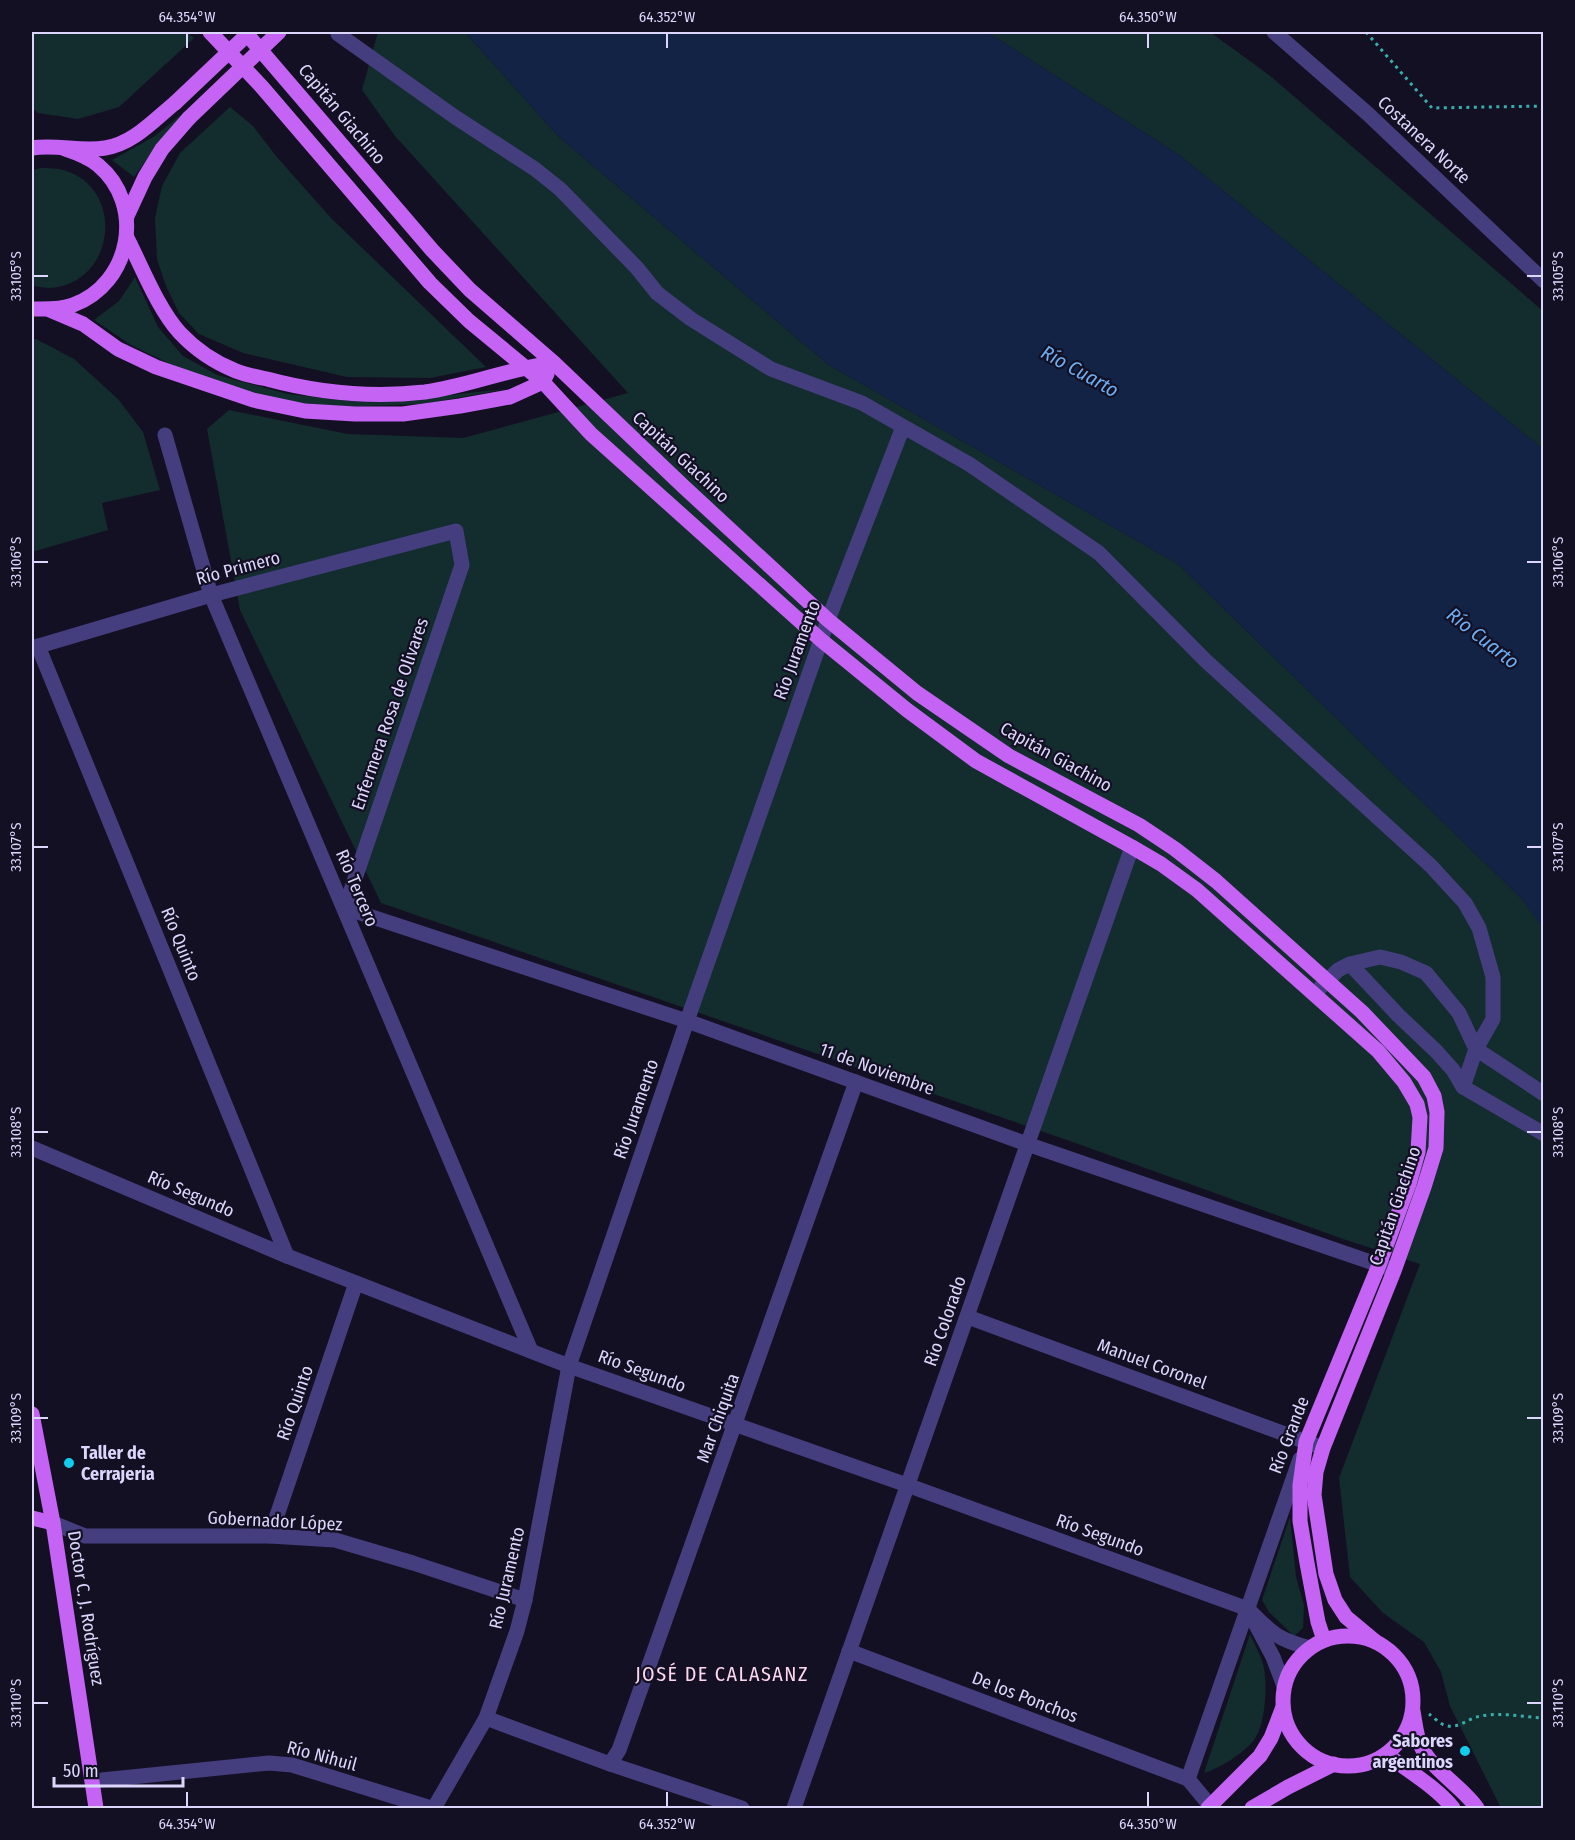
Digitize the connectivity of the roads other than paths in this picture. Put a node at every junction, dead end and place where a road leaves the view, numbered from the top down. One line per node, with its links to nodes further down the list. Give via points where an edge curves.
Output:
1 (210, 32): 15 (main road, via 430,283)
2 (245, 32): 14 (main road, Capitán Giachino, via 432,250 470,290)
3 (250, 32): 8 (main road, bridge, via 175,104 133,138 106,148)
4 (279, 32): 9 (main road, bridge, via 162,149)
5 (1274, 32): 11 (street, Costanera Norte, via 1368,114)
6 (338, 34): 17 (street, via 560,189 657,293 691,319 771,369 862,403)
7 (35, 144): 8 (main road)
8 (65, 148): 9 (main road, via 98,165 111,179)
9 (127, 216): 10 (main road)
10 (127, 238): 13 (main road, via 121,260 93,295 72,305); 15 (main road, via 178,331 196,349 237,372 303,388 351,394 425,392 480,381)
11 (1544, 281)
12 (32, 309): 13 (main road)
13 (50, 309): 16 (main road, via 156,367 253,400 305,411 403,414 510,397)
14 (554, 363): 15 (main road); 16 (main road); 21 (main road, Capitán Giachino)
15 (525, 366): 16 (main road)
16 (543, 382): 22 (main road, via 591,434)
17 (903, 427): 21 (street, Río Juramento); 30 (street, via 969,464 1099,553 1205,660 1438,873 1465,903 1479,928 1493,977 1493,1019)
18 (165, 435): 20 (street, Río Tercero)
19 (456, 531): 20 (street, Río Primero); 25 (street, Enfermera Rosa de Olivares, via 462,565)
20 (211, 595): 23 (street, Río Primero); 25 (street, Río Tercero)
21 (828, 620): 22 (street, Río Juramento); 27 (main road, Capitán Giachino, via 917,693 1009,756 1139,825 1175,849)
22 (821, 640): 24 (main road, via 976,761); 29 (street, Río Juramento)
23 (35, 647): 37 (street, Río Quinto)
24 (1132, 847): 28 (main road, via 1197,890); 35 (street, Río Colorado)
25 (345, 908): 29 (street, 11 de Noviembre); 42 (street, Río Tercero)
26 (1350, 964): 27 (street); 30 (street, via 1380,957 1426,973 1459,1013); 32 (street, via 1436,1051)
27 (1326, 981): 28 (street); 39 (main road, Capitán Giachino, via 1404,1055 1424,1077 1434,1096 1436,1148)
28 (1314, 994): 38 (main road, Río Grande, via 1378,1051 1418,1104 1418,1152)
29 (687, 1022): 31 (street, 11 de Noviembre); 43 (street, Río Juramento)
30 (1476, 1049): 32 (street); 33 (street)
31 (856, 1082): 35 (street, 11 de Noviembre); 45 (street, Mar Chiquita)
32 (1463, 1087): 34 (street)
33 (1544, 1094)
34 (1544, 1134)
35 (1027, 1144): 38 (street, 11 de Noviembre); 41 (street, Río Colorado)
36 (32, 1148): 37 (street, Río Segundo)
37 (287, 1256): 40 (street, Río Segundo)
38 (1379, 1265): 39 (street, 11 de Noviembre); 46 (main road, Río Grande)
39 (1394, 1270): 47 (main road, Capitán Giachino)
40 (356, 1282): 42 (street, Río Segundo); 51 (street, Río Quinto)
41 (968, 1317): 46 (street, Manuel Coronel); 48 (street, Río Colorado)
42 (531, 1351): 43 (street, Río Segundo)
43 (569, 1366): 45 (street, Río Segundo); 52 (street, Río Juramento)
44 (32, 1414): 50 (main road, Doctor C. J. Rodríguez)
45 (736, 1425): 48 (street, Río Segundo); 63 (street, Mar Chiquita, via 619,1750)
46 (1306, 1442): 47 (street, Manuel Coronel); 53 (street, Río Grande); 54 (main road, via 1300,1521)
47 (1323, 1448): 55 (main road, Capitán Giachino, via 1314,1495 1326,1574 1346,1617)
48 (907, 1485): 53 (street, Río Segundo); 57 (street, Río Colorado)
49 (32, 1518): 50 (main road)
50 (53, 1523): 51 (street, Gobernador López, via 85,1536); 66 (main road, Doctor C. J. Rodríguez)
51 (270, 1536): 52 (street, Gobernador López, via 335,1540)
52 (525, 1600): 61 (street, Río Juramento)
53 (1248, 1609): 56 (street, via 1273,1634); 58 (street); 65 (street, Río Grande)
54 (1324, 1640): 55 (main road, via 1342,1636); 56 (main road)
55 (1376, 1642): 59 (main road, via 1403,1667)
56 (1310, 1648): 58 (main road, via 1289,1671)
57 (849, 1651): 65 (street, De los Ponchos); 71 (street, Río Colorado)
58 (1284, 1686): 60 (main road)
59 (1413, 1706): 62 (main road, via 1408,1727); 74 (main road, via 1420,1745)
60 (1282, 1707): 64 (main road, via 1299,1744 1314,1757); 67 (main road, via 1260,1756)
61 (486, 1718): 63 (street); 69 (street, Río Juramento)
62 (1386, 1754): 64 (main road, via 1352,1766); 73 (main road, via 1446,1799)
63 (610, 1764): 70 (street)
64 (1334, 1764): 72 (main road)
65 (1188, 1779): 67 (street)
66 (92, 1781): 68 (main road, Doctor C. J. Rodríguez); 69 (street, Río Nihuil, via 269,1763 292,1765)
67 (1210, 1808)
68 (96, 1809)
69 (433, 1809)
70 (742, 1809)
71 (794, 1809)
72 (1252, 1809)
73 (1453, 1809)
74 (1477, 1809)

